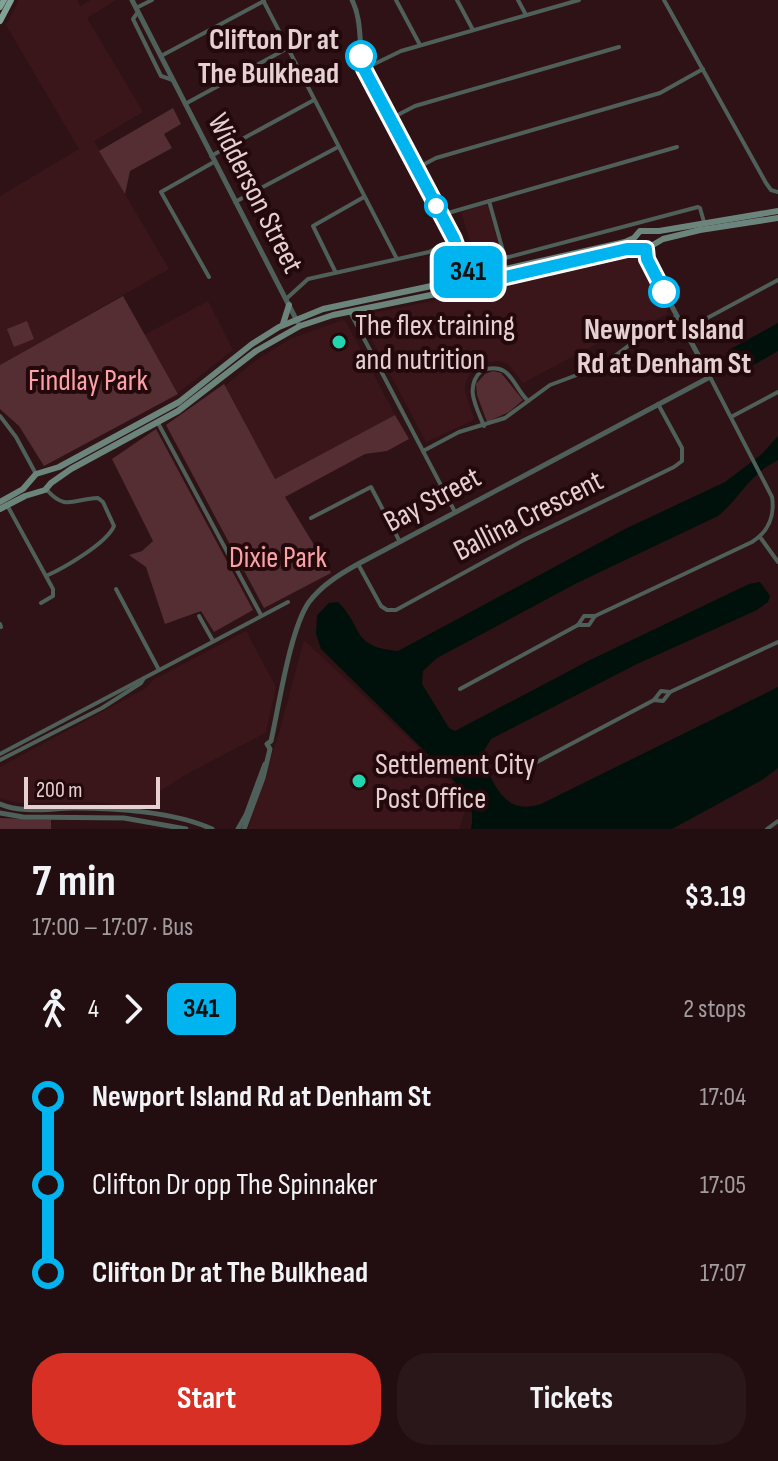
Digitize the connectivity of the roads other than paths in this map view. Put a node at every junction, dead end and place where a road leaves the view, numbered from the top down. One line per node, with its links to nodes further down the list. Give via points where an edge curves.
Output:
1 (4, 0): 12 (main road)
2 (11, 0): 15 (main road)
3 (132, 0): 13 (street, Widderson Street)
4 (152, 0): 13 (street)
5 (352, 0): 21 (street, via 360,20)
6 (396, 0): 17 (street)
7 (457, 0): 16 (street)
8 (518, 0): 14 (street)
9 (579, 0): 14 (street)
10 (664, 0): 22 (street)
11 (263, 1): 19 (street); 20 (street)
12 (0, 7)
13 (137, 10): 20 (street, Widderson Street); 23 (street, Widderson Street, via 136,28 161,76)
14 (526, 15): 16 (street)
15 (0, 21)
16 (473, 30): 17 (street)
17 (420, 45): 21 (street)
18 (619, 47): 26 (street, via 415,106)
19 (288, 48): 24 (street); 25 (street)
20 (161, 56): 23 (street, Widderson Street)
21 (364, 69): 26 (street)
22 (703, 69): 30 (street, via 660,93); 31 (street, via 766,183)
23 (173, 80): 25 (street, Widderson Street)
24 (314, 100): 27 (street); 29 (street)
25 (185, 104): 29 (street, Widderson Street)
26 (390, 119): 30 (street)
27 (338, 147): 32 (street); 34 (street)
28 (677, 147): 33 (street)
29 (212, 159): 34 (street, Widderson Street); 46 (street, via 161,192)
30 (417, 168): 36 (street)
31 (778, 192)
32 (364, 197): 43 (street); 44 (street, via 313,226)
33 (489, 201): 36 (street); 38 (street, via 505,258 698,207)
34 (235, 202): 49 (street, Widderson Street)
35 (778, 211): 38 (main road)
36 (441, 215): 41 (street)
37 (778, 218): 42 (main road, via 700,230)
38 (704, 222): 39 (main road)
39 (649, 232): 40 (main road, via 640,231); 42 (main road, via 653,240)
40 (634, 238): 42 (main road, via 635,244); 45 (main road)
41 (454, 239): 43 (street); 45 (street)
42 (645, 247): 48 (main road); 52 (street)
43 (397, 259): 44 (street)
44 (335, 272): 49 (street, via 308,279)
45 (473, 276): 48 (main road); 48 (main road, via 469,283); 50 (main road)
46 (209, 277)
47 (778, 280): 56 (street)
48 (476, 285): 51 (main road)
49 (287, 302): 53 (street, Widderson Street); 54 (main road)
50 (346, 303): 51 (street); 53 (main road)
51 (349, 312): 55 (main road); 65 (street)
52 (677, 316): 56 (street); 59 (street, via 601,366 550,385)
53 (296, 318): 54 (main road); 55 (street, Widderson Street)
54 (283, 324): 63 (main road)
55 (300, 326): 63 (main road, via 256,351 207,391)
56 (685, 330): 57 (street)
57 (710, 377): 60 (street, Bay Street); 62 (street)
58 (778, 392): 62 (street)
59 (528, 401): 64 (street); 64 (street, via 507,372 482,370 471,392)
60 (658, 404): 71 (street, Bay Street); 76 (street, Ballina Crescent, via 683,452 674,467 396,610 381,606)
61 (0, 416): 66 (street)
62 (731, 417): 69 (street)
63 (156, 419): 66 (main road); 68 (main road); 81 (street)
64 (484, 426): 65 (street)
65 (423, 451): 71 (street)
66 (40, 473): 67 (main road); 68 (main road, via 50,477)
67 (32, 481): 68 (main road, via 33,487); 70 (main road)
68 (45, 488): 70 (main road); 77 (street, via 69,504 98,498 114,526)
69 (776, 503): 73 (street)
70 (2, 506): 77 (street)
71 (455, 512): 74 (street, Bay Street)
72 (311, 518): 74 (street, via 371,487)
73 (760, 537): 75 (street); 83 (street)
74 (400, 542): 76 (street, Bay Street)
75 (778, 562)
76 (358, 564): 90 (street, Bay Street, via 323,587 303,612 267,744)
77 (46, 576): 80 (street, via 53,596)
78 (116, 589): 87 (street)
79 (288, 602): 81 (street)
80 (41, 603)
81 (261, 615): 85 (street)
82 (199, 616): 85 (street)
83 (595, 616): 84 (street, via 589,625); 84 (street, via 584,616)
84 (578, 625): 89 (street)
85 (213, 641): 87 (street)
86 (778, 642): 93 (street, via 670,692 661,691 654,700)
87 (159, 670): 88 (street)
88 (144, 678): 91 (street); 92 (street, via 102,708)
89 (460, 689)
90 (270, 752): 99 (street, Bay Street); 100 (street, Bay Street)
91 (0, 754)
92 (0, 760)
93 (535, 763)
94 (0, 804): 98 (street, via 21,810 124,811)
95 (0, 813): 97 (street, via 124,818)
96 (778, 821): 101 (street)
97 (186, 829)
98 (212, 829)
99 (238, 829)
100 (244, 829)
101 (767, 829)

